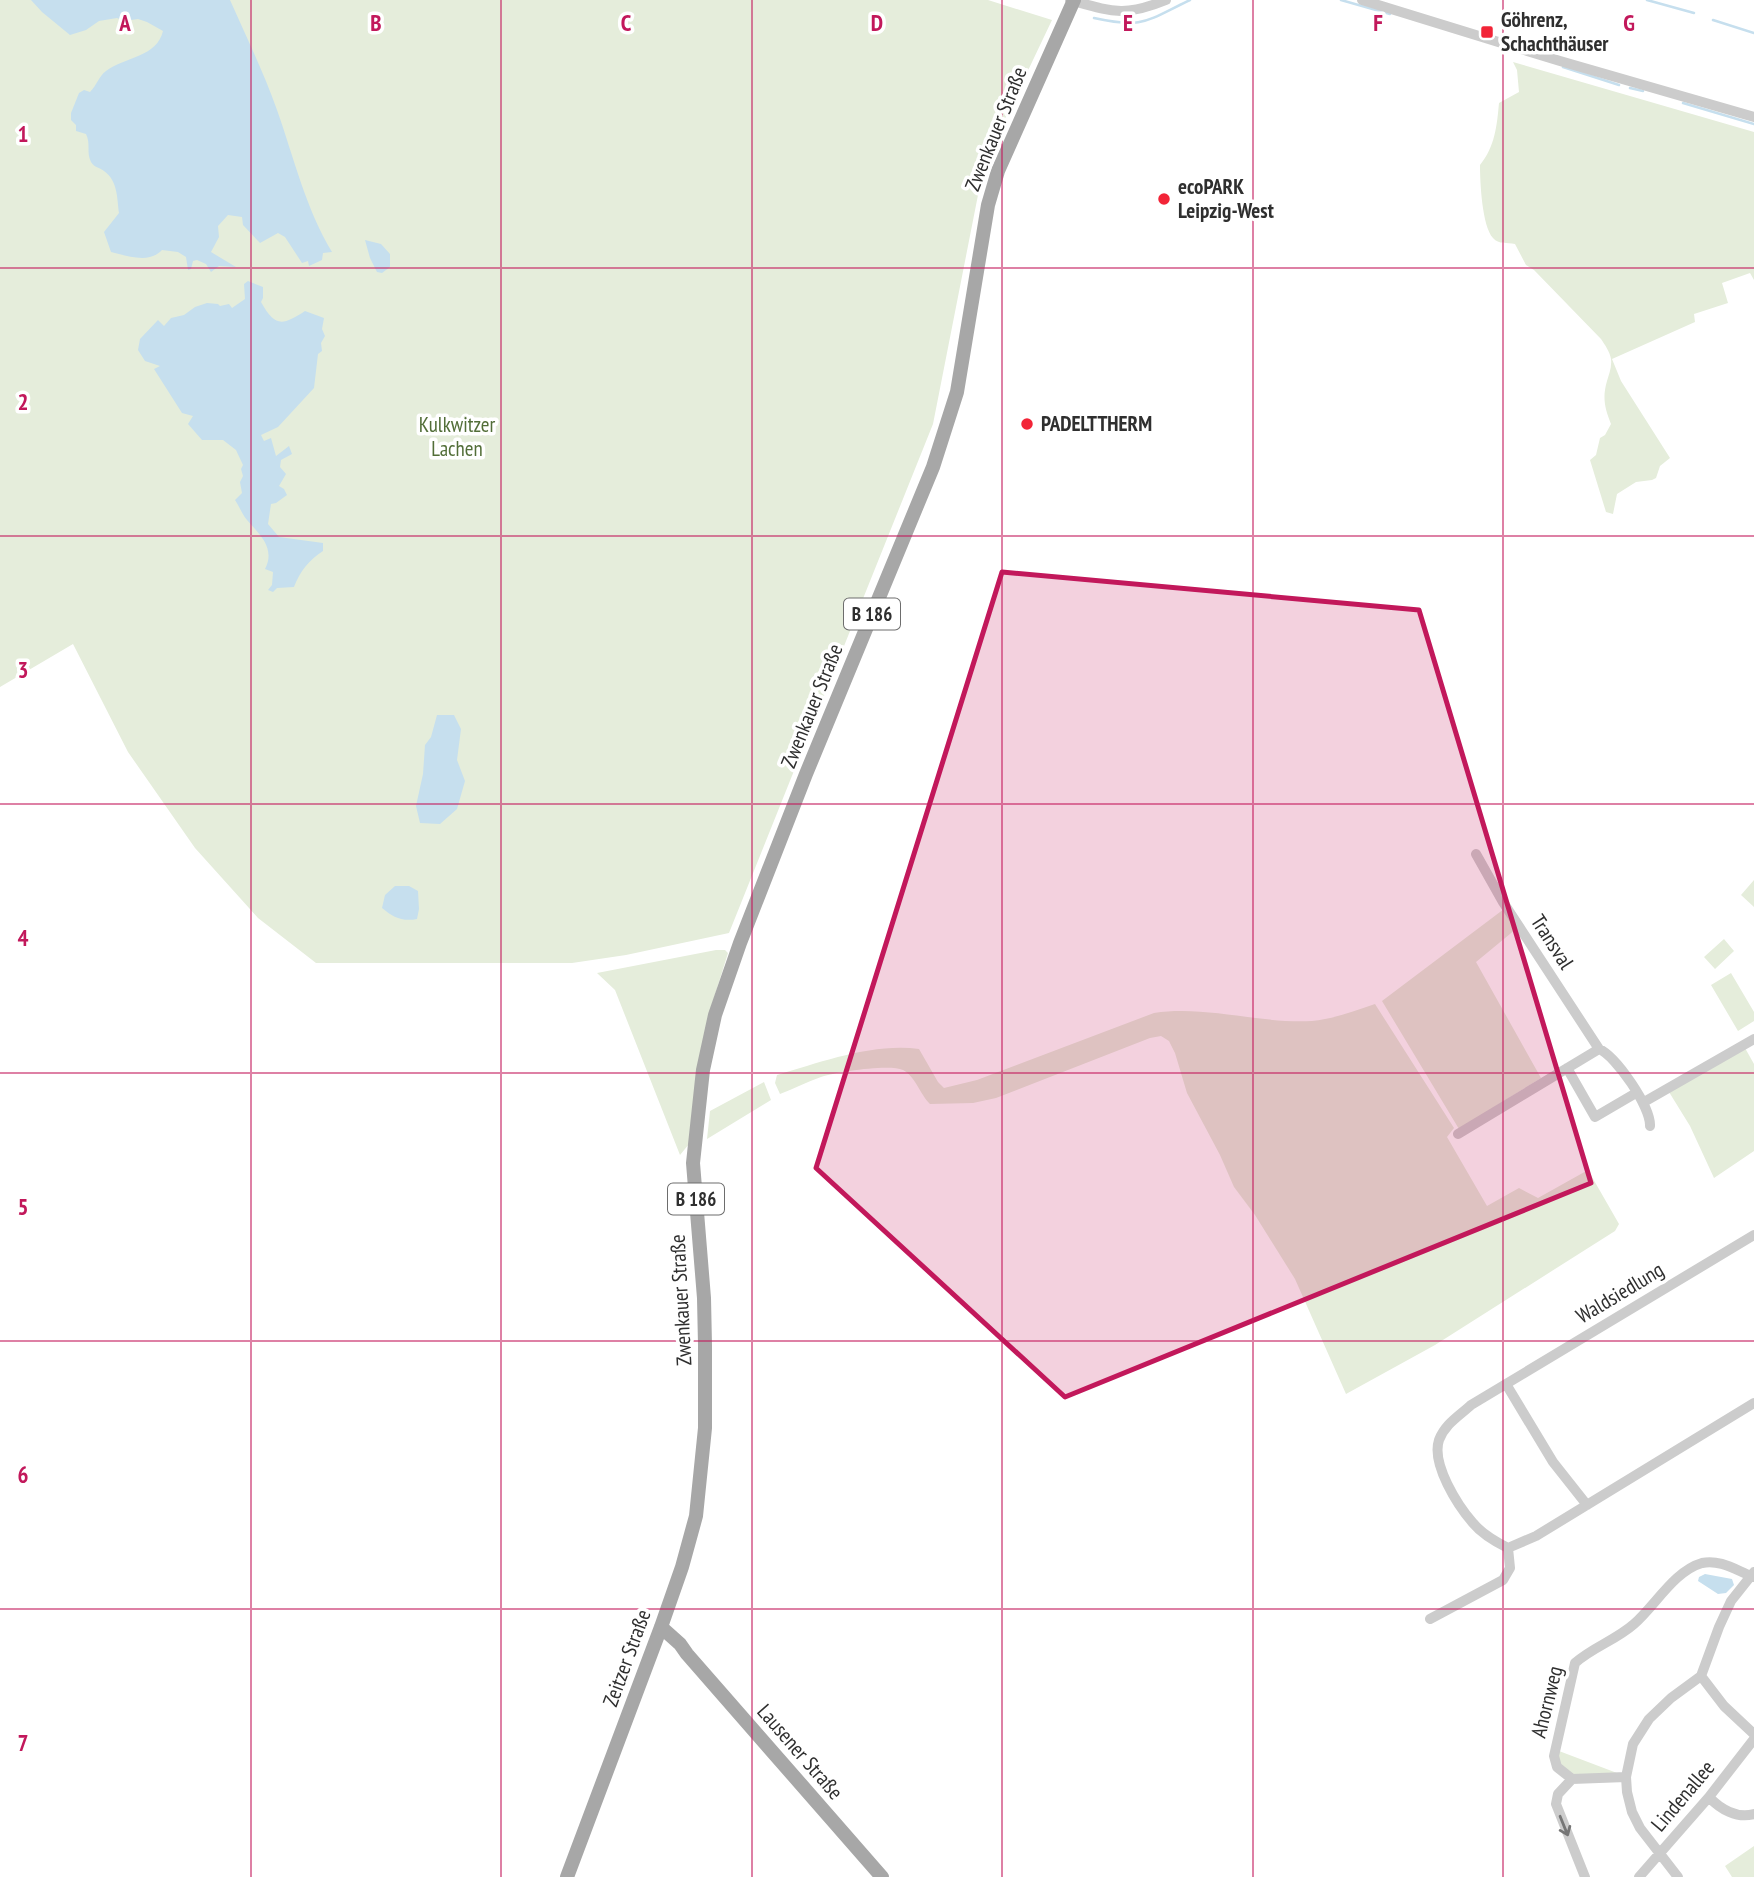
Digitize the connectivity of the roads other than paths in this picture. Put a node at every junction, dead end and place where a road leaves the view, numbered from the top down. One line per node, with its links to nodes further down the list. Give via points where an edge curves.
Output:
1 (1073, 0): 2 (street, via 1118,12); 15 (main road, Zwenkauer Straße / B 186, via 998,170 957,392 933,467 742,938 708,1043 694,1163 704,1298)
2 (1166, 0)
3 (1362, 0): 4 (street)
4 (1754, 117)
5 (1476, 854): 7 (street, Transval)
6 (1754, 1039): 9 (street)
7 (1599, 1049): 8 (street); 9 (street, Transval, via 1612,1057)
8 (1567, 1068): 9 (street, via 1595,1117); 11 (street)
9 (1640, 1098): 10 (street, Transval)
10 (1650, 1126)
11 (1458, 1134)
12 (1754, 1235): 13 (street, Waldsiedlung)
13 (1506, 1384): 16 (street, via 1553,1462); 17 (street, Waldsiedlung, via 1445,1427 1437,1460 1473,1523)
14 (1754, 1403): 16 (street)
15 (704, 1448): 20 (main road, Zeitzer Straße / B 186, via 696,1516)
16 (1587, 1505): 17 (street)
17 (1508, 1548): 19 (street, via 1510,1568 1503,1580)
18 (1753, 1575): 23 (street, via 1731,1601); 26 (street, Ahornweg, via 1702,1563 1688,1570 1634,1625 1575,1663 1554,1756 1557,1767)
19 (1430, 1619)
20 (661, 1627): 21 (main road, Zeitzer Straße / B 186); 22 (main road, Lausener Straße)
21 (655, 1643): 22 (main road); 30 (main road, Zeitzer Straße / B 186)
22 (687, 1654): 31 (main road, Lausener Straße)
23 (1701, 1676): 24 (street); 25 (street, via 1649,1719 1633,1744)
24 (1754, 1737): 27 (street, Lindenallee)
25 (1626, 1777): 26 (street); 29 (street, via 1632,1812)
26 (1572, 1779): 32 (street, one-way to 32, via 1558,1794 1556,1804)
27 (1709, 1797): 28 (street, via 1730,1812); 29 (street, Lindenallee)
28 (1754, 1814)
29 (1660, 1853): 33 (street, Lindenallee); 34 (street)
30 (567, 1877)
31 (882, 1877)
32 (1585, 1877)
33 (1639, 1877)
34 (1678, 1877)

